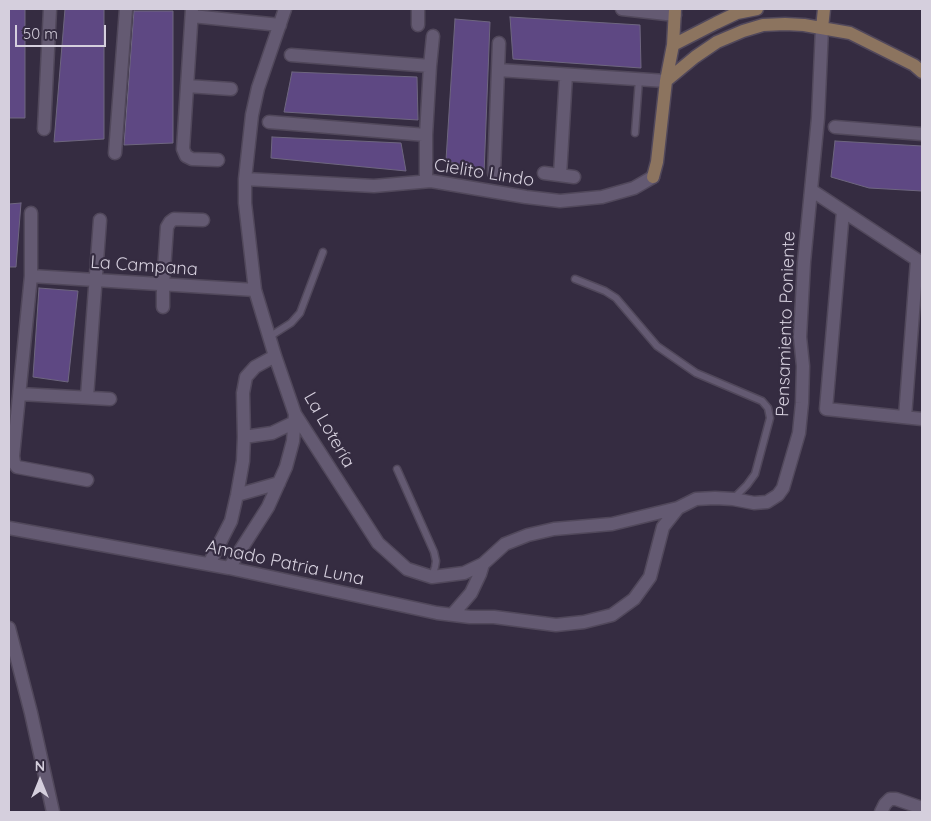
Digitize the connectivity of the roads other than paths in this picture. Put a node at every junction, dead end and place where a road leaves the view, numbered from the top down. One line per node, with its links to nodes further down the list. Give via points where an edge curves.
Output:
1 (50, 9): 28 (street)
2 (126, 9): 32 (street)
3 (285, 9): 11 (street, La Lotería)
4 (418, 9): 12 (street)
5 (622, 9): 6 (street)
6 (639, 9): 10 (street)
7 (757, 9): 16 (street, via 737,13)
8 (824, 9): 13 (street, Pensamiento Poniente)
9 (192, 12): 11 (street); 24 (street)
10 (675, 12): 16 (street)
11 (280, 25): 36 (street, La Lotería, via 252,114)
12 (418, 25)
13 (822, 28): 19 (street, via 850,33); 23 (street, via 785,24 743,31 717,42); 38 (street, Pensamiento Poniente)
14 (433, 36): 18 (street)
15 (499, 43): 20 (street)
16 (673, 45): 23 (street)
17 (291, 55): 18 (street)
18 (430, 66): 31 (street)
19 (919, 68)
20 (498, 70): 21 (street); 34 (street)
21 (566, 75): 22 (street); 35 (street, via 567,176)
22 (639, 79): 23 (street); 29 (lane)
23 (666, 81): 37 (street, Cielito Lindo, via 653,177 634,188 602,197 560,201)
24 (187, 86): 25 (street); 33 (street, via 183,149 192,159)
25 (231, 89)
26 (269, 122): 31 (street)
27 (835, 127): 30 (street)
28 (44, 129)
29 (635, 133)
30 (922, 134)
31 (426, 135): 37 (street)
32 (115, 152)
33 (218, 160)
34 (494, 173)
35 (544, 173)
36 (245, 179): 37 (street, Cielito Lindo, via 374,186); 49 (street, La Lotería)
37 (426, 181)
38 (811, 190): 39 (street); 64 (street, Pensamiento Poniente, via 800,337 803,366 799,433 778,495 767,502)
39 (843, 211): 44 (street); 56 (street, via 826,409)
40 (31, 213): 45 (street)
41 (100, 220): 47 (street)
42 (202, 220): 48 (street, via 174,219 166,227)
43 (323, 252): 51 (lane, via 300,313)
44 (920, 261): 56 (street)
45 (31, 276): 47 (street, La Campana); 53 (street)
46 (575, 279): 64 (lane, via 616,298 657,346 696,373 762,401 768,408 770,418 755,474)
47 (96, 281): 48 (street, La Campana); 54 (street)
48 (163, 285): 49 (street, La Campana); 50 (street)
49 (255, 290): 51 (street, La Lotería)
50 (163, 307)
51 (269, 337): 52 (street, La Lotería)
52 (275, 356): 57 (street, La Lotería); 59 (street, via 246,376)
53 (20, 394): 54 (street); 61 (street, via 13,456 17,467)
54 (87, 398): 55 (street)
55 (110, 399)
56 (905, 417): 58 (street)
57 (295, 418): 59 (street, via 281,430); 62 (street, via 293,441); 72 (street, La Lotería, via 378,543 407,569)
58 (922, 419)
59 (244, 437): 63 (street)
60 (397, 469): 72 (lane, via 434,552 436,561)
61 (87, 480)
62 (279, 483): 63 (street); 68 (street)
63 (237, 495): 66 (street)
64 (733, 499): 65 (street, Pensamiento Poniente, via 696,499)
65 (678, 508): 70 (street, La Lotería, via 612,524 554,528 528,535 505,544); 73 (street, Amado Patria Luna, via 663,527 650,577 634,599 612,615 556,625)
66 (231, 520): 68 (street); 69 (street)
67 (9, 528): 69 (street, Amado Patria Luna)
68 (245, 543): 71 (street)
69 (209, 564): 71 (street, Amado Patria Luna)
70 (483, 564): 72 (street, La Lotería, via 464,573); 73 (street, via 471,593)
71 (229, 568): 73 (street, Amado Patria Luna)
72 (432, 577)
73 (452, 615)
74 (9, 628): 76 (street)
75 (922, 808): 77 (street, via 890,799)
76 (54, 812)
77 (881, 812)

